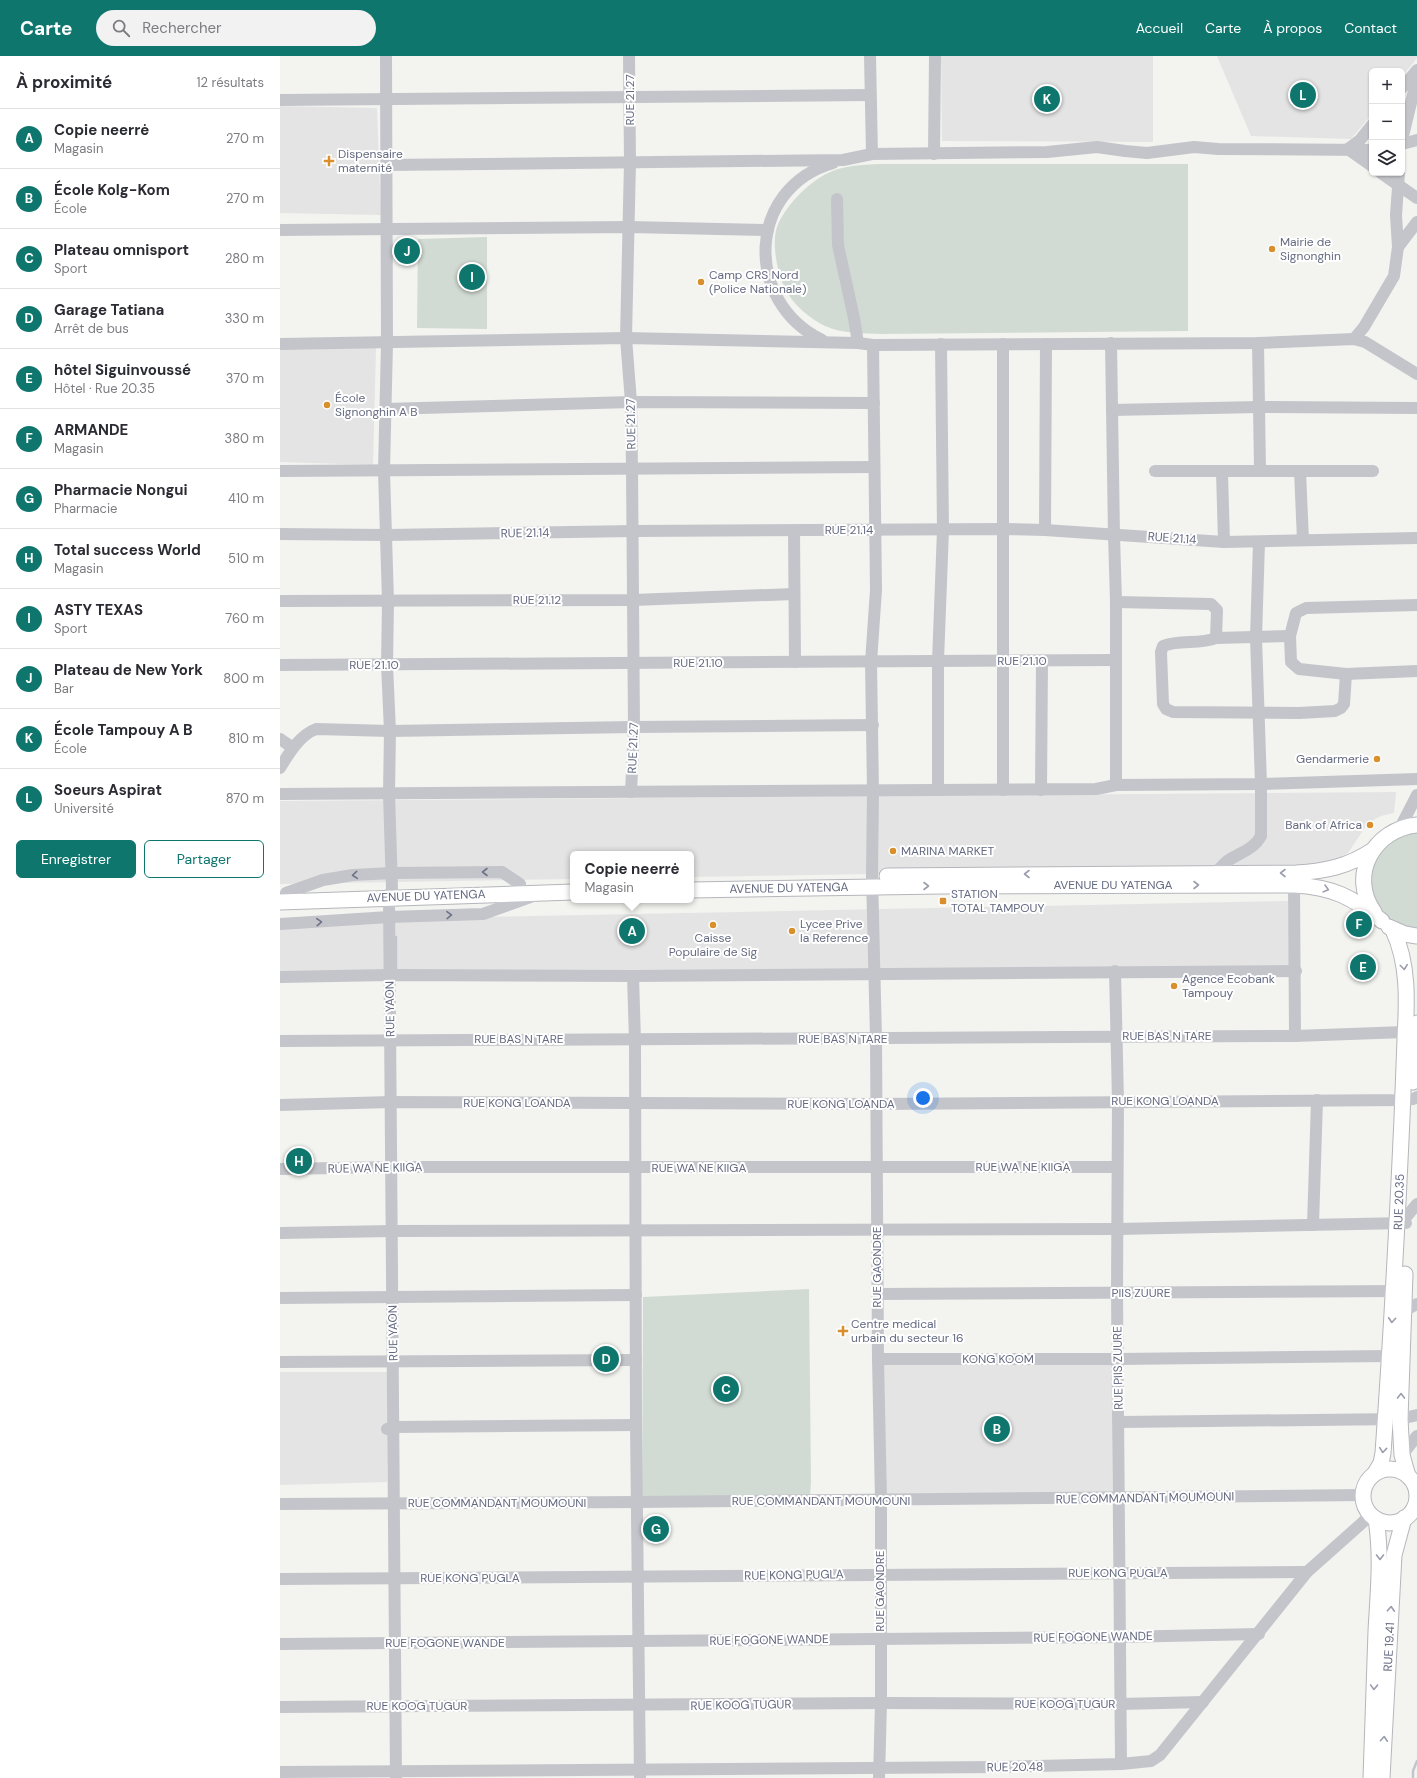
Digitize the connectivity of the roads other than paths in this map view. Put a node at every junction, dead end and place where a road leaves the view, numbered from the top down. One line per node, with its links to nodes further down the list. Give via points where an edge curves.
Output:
1 (386, 56): 10 (street, RUE YAON)
2 (630, 56): 9 (street, RUE 21.27)
3 (870, 56): 8 (street)
4 (935, 56): 19 (street)
5 (1417, 70): 7 (street)
6 (1417, 78): 12 (street)
7 (1405, 84)
8 (870, 95): 9 (street); 18 (street)
9 (630, 97): 10 (street); 21 (street, RUE 21.27)
10 (386, 99): 11 (street); 23 (street, RUE YAON)
11 (280, 100)
12 (1405, 128)
13 (1369, 129): 16 (street)
14 (1417, 140): 15 (street)
15 (1405, 143)
16 (1348, 149): 17 (street); 19 (street, via 1233,150 1194,147 1147,153 1098,147 1046,152); 22 (street)
17 (1369, 150)
18 (872, 154): 19 (street); 20 (street)
19 (934, 154)
20 (843, 160): 21 (street); 31 (street, via 809,173 795,184 774,213)
21 (630, 162): 23 (street); 28 (street, RUE 21.27)
22 (1369, 164)
23 (386, 165): 29 (street, RUE YAON)
24 (1399, 179): 25 (street); 32 (street, via 1396,215)
25 (1417, 198)
26 (836, 199): 36 (street, via 838,245)
27 (1417, 222): 32 (street)
28 (629, 227): 29 (street); 31 (street); 33 (street, RUE 21.27)
29 (386, 229): 30 (street); 37 (street, RUE YAON)
30 (280, 230)
31 (768, 230): 35 (street, via 765,245 766,268 772,290 779,303 799,326)
32 (1398, 247): 34 (street, via 1394,276 1364,327)
33 (626, 338): 35 (street); 37 (street); 46 (street, RUE 21.27)
34 (1354, 339): 38 (street); 45 (street, via 1365,342)
35 (825, 342): 36 (street)
36 (858, 342): 44 (street)
37 (387, 343): 39 (street); 50 (street, RUE YAON)
38 (1258, 343): 43 (street); 48 (street)
39 (280, 344)
40 (941, 344): 41 (street); 44 (street); 63 (street)
41 (1003, 344): 42 (street); 64 (street)
42 (1046, 344): 43 (street); 65 (street)
43 (1111, 344): 51 (street)
44 (873, 345): 47 (street, RUE GAONDRE)
45 (1417, 374)
46 (631, 402): 47 (street); 50 (street); 53 (street, RUE 21.27)
47 (874, 403): 52 (street, RUE GAONDRE)
48 (1259, 407): 49 (street); 51 (street); 57 (street)
49 (1417, 408)
50 (385, 409): 55 (street, RUE YAON)
51 (1112, 410): 69 (street)
52 (874, 467): 53 (street); 62 (street, RUE GAONDRE)
53 (632, 468): 55 (street); 66 (street, RUE 21.27)
54 (280, 471): 55 (street)
55 (384, 471): 68 (street, RUE YAON)
56 (1155, 471): 60 (street)
57 (1260, 471): 58 (street); 60 (street)
58 (1300, 471): 59 (street); 71 (street)
59 (1373, 471)
60 (1222, 472): 72 (street)
61 (794, 530): 62 (street, RUE 21.14); 66 (street, RUE 21.14); 74 (street)
62 (875, 530): 63 (street, RUE 21.14); 87 (street, RUE GAONDRE, via 876,590)
63 (942, 530): 64 (street, RUE 21.14); 84 (street)
64 (1003, 530): 65 (street, RUE 21.14); 85 (street)
65 (1045, 530): 69 (street, RUE 21.14)
66 (633, 531): 68 (street, RUE 21.14); 76 (street, RUE 21.27)
67 (280, 534): 68 (street, RUE 21.14)
68 (387, 535): 77 (street, RUE YAON)
69 (1114, 535): 72 (street, RUE 21.14); 78 (street)
70 (1417, 538): 71 (street, RUE 21.14)
71 (1303, 540): 73 (street, RUE 21.14)
72 (1224, 542): 73 (street, RUE 21.14)
73 (1259, 542): 82 (street)
74 (794, 594): 76 (street, RUE 21.12); 86 (street)
75 (280, 600): 77 (street, RUE 21.12)
76 (633, 600): 77 (street, RUE 21.12); 89 (street, RUE 21.27)
77 (388, 601): 91 (street, RUE YAON)
78 (1116, 602): 81 (street, via 1211,604 1217,610); 83 (street)
79 (1417, 605): 80 (street, via 1306,608 1296,613)
80 (1290, 636): 82 (street); 93 (street, via 1291,662 1299,669)
81 (1216, 638): 82 (street); 94 (street, via 1206,642 1171,643 1163,646 1163,704 1166,709 1173,712)
82 (1256, 638): 94 (street)
83 (1116, 660): 88 (street, RUE 21.10); 103 (street)
84 (938, 661): 85 (street, RUE 21.10); 87 (street, RUE 21.10); 104 (street)
85 (1003, 661): 88 (street, RUE 21.10); 105 (street)
86 (795, 662): 87 (street, RUE 21.10); 89 (street, RUE 21.10)
87 (871, 662): 95 (street, RUE GAONDRE)
88 (1042, 662): 106 (street)
89 (634, 663): 91 (street, RUE 21.10); 96 (street, RUE 21.27)
90 (280, 665): 91 (street, RUE 21.10)
91 (387, 665): 97 (street, RUE YAON)
92 (1417, 671): 93 (street)
93 (1346, 674): 94 (street, via 1344,704 1335,711)
94 (1258, 712): 102 (street)
95 (873, 725): 96 (street); 107 (street, RUE GAONDRE)
96 (634, 727): 97 (street); 108 (street, RUE 21.27)
97 (390, 731): 99 (street, via 316,729); 110 (street, RUE YAON)
98 (280, 739): 99 (street)
99 (293, 748): 100 (street)
100 (280, 768)
101 (1417, 779): 102 (street)
102 (1261, 784): 103 (street); 116 (street, via 1261,836 1258,842 1228,861)
103 (1116, 785): 106 (street, via 1096,789)
104 (938, 790): 105 (street); 107 (street)
105 (1003, 790): 106 (street)
106 (1041, 790)
107 (873, 791): 108 (street); 119 (street, RUE GAONDRE)
108 (631, 792): 110 (street)
109 (280, 794): 110 (street)
110 (389, 794): 115 (street, RUE YAON)
111 (1417, 795): 113 (street)
112 (1417, 825): 113 (main road)
113 (1400, 828): 114 (main road, via 1388,835)
114 (1373, 850): 116 (main road, AVENUE DU YATENGA, one-way to 116, via 1346,865 1320,871); 130 (main road, via 1365,869 1364,884 1369,904)
115 (392, 873): 121 (street, one-way to 115, via 502,872); 126 (street, RUE YAON); 127 (street, one-way to 127, via 323,880)
116 (1215, 873): 118 (main road, AVENUE DU YATENGA)
117 (694, 880): 119 (main road, AVENUE DU YATENGA)
118 (1170, 880): 119 (main road, AVENUE DU YATENGA, via 943,874); 122 (main road, AVENUE DU YATENGA, one-way to 122)
119 (872, 881): 123 (main road, AVENUE DU YATENGA); 134 (street, RUE GAONDRE)
120 (570, 883): 121 (main road, AVENUE DU YATENGA)
121 (520, 884): 126 (main road, AVENUE DU YATENGA)
122 (1294, 885): 130 (main road, AVENUE DU YATENGA, one-way to 130, via 1312,886 1346,896); 132 (street)
123 (694, 890)
124 (542, 892): 125 (main road, AVENUE DU YATENGA); 126 (main road, AVENUE DU YATENGA); 128 (street, one-way to 124, via 483,914)
125 (570, 892)
126 (391, 893): 127 (main road, AVENUE DU YATENGA); 128 (street, RUE YAON)
127 (282, 896)
128 (389, 917): 129 (street, one-way to 128); 135 (street, RUE YAON)
129 (280, 924)
130 (1387, 925): 131 (main road, via 1405,934); 139 (main road, RUE 20.35, one-way to 139, via 1401,948 1405,968)
131 (1417, 936)
132 (1296, 971): 133 (street); 141 (street)
133 (1115, 972): 134 (street); 140 (street, RUE PIIS ZUURE)
134 (874, 973): 136 (street); 142 (street, RUE GAONDRE)
135 (390, 975): 136 (street); 137 (street); 143 (street, RUE YAON)
136 (633, 976): 145 (street)
137 (280, 977)
138 (1417, 1023): 146 (main road, RUE 20.35)
139 (1405, 1032): 141 (street, RUE BAS N TARE); 146 (main road, RUE 20.35)
140 (1116, 1036): 141 (street, RUE BAS N TARE); 142 (street, RUE BAS N TARE); 149 (street, RUE PIIS ZUURE)
141 (1295, 1036)
142 (876, 1038): 145 (street, RUE BAS N TARE); 151 (street, RUE GAONDRE)
143 (391, 1039): 144 (street, RUE BAS N TARE); 145 (street, RUE BAS N TARE); 148 (street, RUE YAON)
144 (280, 1040)
145 (635, 1040): 150 (street)
146 (1411, 1099): 147 (street, RUE KONG LOANDA); 159 (main road, RUE 20.35)
147 (1317, 1100): 149 (street, RUE KONG LOANDA); 160 (street)
148 (391, 1102): 150 (street, RUE KONG LOANDA); 152 (street, RUE KONG LOANDA); 153 (street, RUE YAON)
149 (1118, 1102): 151 (street, RUE KONG LOANDA); 155 (street, RUE PIIS ZUURE)
150 (636, 1104): 151 (street, RUE KONG LOANDA); 154 (street)
151 (876, 1104): 156 (street, RUE GAONDRE)
152 (280, 1105)
153 (392, 1167): 154 (street, RUE WA NE KIIGA); 157 (street, RUE WA NE KIIGA); 163 (street, RUE YAON)
154 (636, 1167): 156 (street, RUE WA NE KIIGA); 164 (street)
155 (1117, 1167): 156 (street, RUE WA NE KIIGA); 161 (street, RUE PIIS ZUURE)
156 (877, 1168): 162 (street, RUE GAONDRE)
157 (280, 1170)
158 (1417, 1204): 159 (street)
159 (1402, 1220): 160 (street); 166 (main road, RUE 20.35)
160 (1313, 1225): 161 (street)
161 (1118, 1229): 162 (street); 167 (street, RUE PIIS ZUURE)
162 (877, 1230): 164 (street); 168 (street, RUE GAONDRE)
163 (392, 1231): 164 (street); 165 (street); 170 (street, RUE YAON)
164 (636, 1232): 169 (street)
165 (280, 1234)
166 (1399, 1291): 167 (street, PIIS ZUURE); 172 (main road, RUE 20.35); 173 (main road, RUE 20.35, one-way to 173)
167 (1117, 1293): 168 (street, PIIS ZUURE); 175 (street, RUE PIIS ZUURE)
168 (877, 1294): 174 (street, RUE GAONDRE)
169 (636, 1295): 170 (street); 177 (street)
170 (392, 1297): 171 (street); 176 (street, RUE YAON)
171 (280, 1298)
172 (1410, 1308): 180 (main road, RUE 20.35, one-way to 172)
173 (1390, 1356): 175 (street, KONG KOOM); 180 (main road, RUE 20.35)
174 (878, 1358): 175 (street, KONG KOOM); 190 (street, RUE GAONDRE)
175 (1118, 1359): 181 (street, RUE PIIS ZUURE)
176 (393, 1360): 177 (street); 178 (street); 183 (street, RUE YAON)
177 (636, 1360): 182 (street)
178 (280, 1362)
179 (1417, 1415): 180 (street)
180 (1393, 1419): 181 (street); 185 (main road, RUE 20.35); 186 (main road, RUE 20.35, one-way to 186, via 1381,1463)
181 (1119, 1422): 189 (street, RUE PIIS ZUURE)
182 (636, 1425): 183 (street); 191 (street)
183 (390, 1428): 192 (street, RUE YAON)
184 (1417, 1436): 185 (street)
185 (1402, 1455): 187 (main road, RUE 20.35)
186 (1375, 1474): 187 (main road, via 1393,1469); 188 (main road, via 1366,1483)
187 (1408, 1476): 195 (main road, via 1413,1482 1417,1498 1415,1506)
188 (1363, 1495): 189 (street, RUE COMMANDANT MOUMOUNI); 194 (main road, via 1365,1506)
189 (1119, 1498): 190 (street, RUE COMMANDANT MOUMOUNI); 197 (street, RUE PIIS ZUURE)
190 (880, 1500): 191 (street, RUE COMMANDANT MOUMOUNI); 198 (street, RUE GAONDRE)
191 (637, 1502): 192 (street, RUE COMMANDANT MOUMOUNI); 199 (street)
192 (394, 1503): 193 (street, RUE COMMANDANT MOUMOUNI); 201 (street, RUE YAON)
193 (280, 1504)
194 (1374, 1517): 195 (main road, via 1390,1522); 196 (street); 221 (main road, RUE 19.41, one-way to 221, via 1380,1542 1380,1573)
195 (1404, 1518): 222 (main road, RUE 19.41, one-way to 195, via 1394,1555)
196 (1307, 1572): 197 (street, RUE KONG PUGLA); 202 (street)
197 (1119, 1573): 198 (street, RUE KONG PUGLA); 203 (street, RUE PIIS ZUURE)
198 (880, 1574): 199 (street, RUE KONG PUGLA); 204 (street, RUE GAONDRE)
199 (638, 1577): 201 (street, RUE KONG PUGLA); 205 (street)
200 (280, 1579): 201 (street, RUE KONG PUGLA)
201 (394, 1579): 206 (street, RUE YAON)
202 (1259, 1634): 203 (street, RUE FOGONE WANDE); 208 (street)
203 (1119, 1637): 204 (street, RUE FOGONE WANDE); 210 (street, RUE PIIS ZUURE)
204 (880, 1638): 205 (street, RUE FOGONE WANDE); 209 (street, RUE GAONDRE)
205 (639, 1642): 206 (street, RUE FOGONE WANDE); 211 (street)
206 (395, 1643): 207 (street, RUE FOGONE WANDE); 213 (street, RUE YAON)
207 (280, 1644)
208 (1203, 1702): 210 (street, RUE KOOG TUGUR); 214 (street, RUE 20.48, via 1160,1755 1151,1761)
209 (881, 1703): 210 (street, RUE KOOG TUGUR); 211 (street, RUE KOOG TUGUR); 216 (street, RUE GAONDRE)
210 (1120, 1704): 214 (street, RUE PIIS ZUURE)
211 (638, 1706): 213 (street, RUE KOOG TUGUR); 218 (street)
212 (280, 1707): 213 (street, RUE KOOG TUGUR)
213 (395, 1707): 220 (street, RUE YAON)
214 (1121, 1764): 216 (street, RUE 20.48)
215 (280, 1772): 220 (street, RUE 20.48)
216 (880, 1773): 219 (street, RUE 20.48)
217 (479, 1774): 218 (street, RUE 20.48); 220 (street, RUE 20.48)
218 (640, 1774): 219 (street, RUE 20.48)
219 (703, 1774)
220 (396, 1775)
221 (1371, 1778)
222 (1382, 1778)

